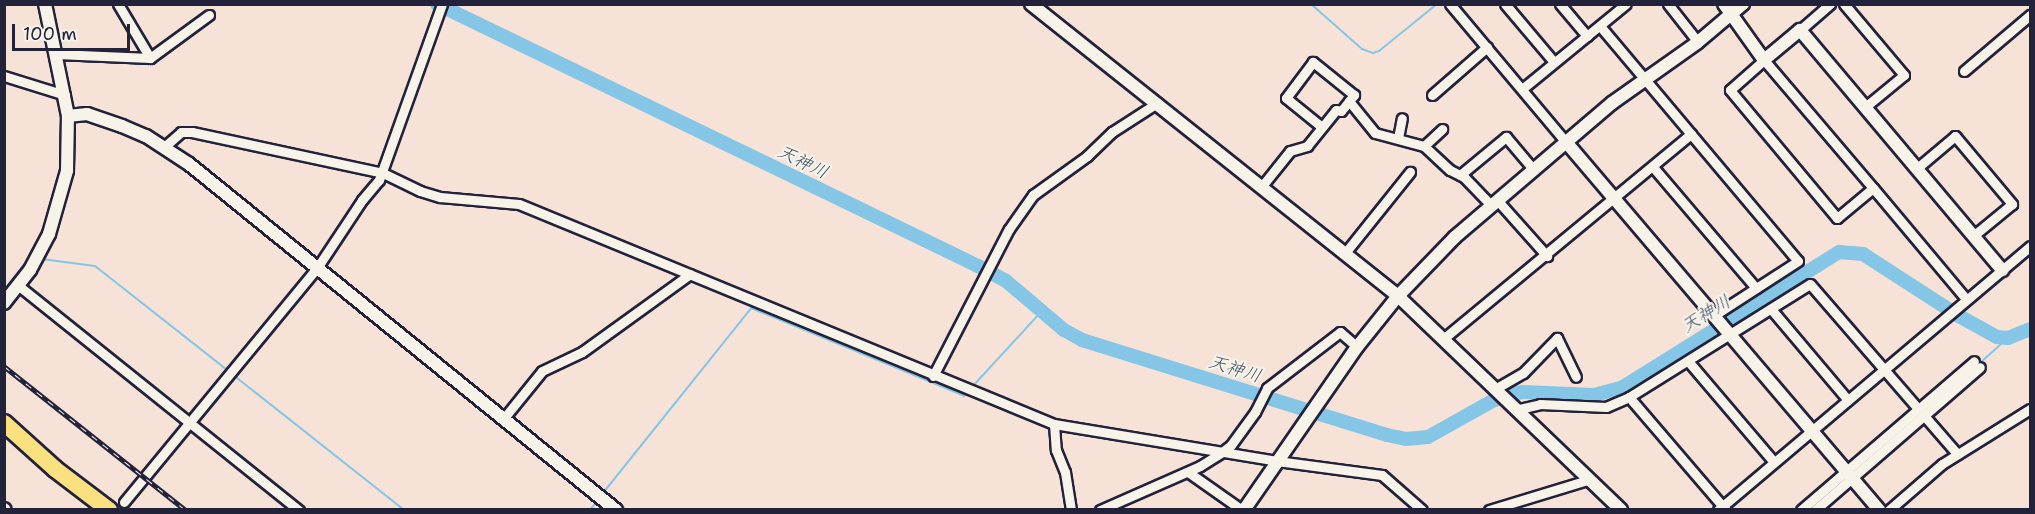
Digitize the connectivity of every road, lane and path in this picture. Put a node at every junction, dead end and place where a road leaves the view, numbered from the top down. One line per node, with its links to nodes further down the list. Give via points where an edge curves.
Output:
1 (45, 4): 22 (street)
2 (118, 4): 23 (street)
3 (442, 4): 48 (street)
4 (1031, 4): 33 (street)
5 (1505, 4): 25 (street)
6 (1560, 4): 19 (street)
7 (1668, 4): 20 (street)
8 (1724, 4): 15 (street)
9 (1743, 4): 15 (street)
10 (1830, 4): 18 (street)
11 (1844, 4): 34 (street, via 1904,75)
12 (1452, 5): 21 (street)
13 (1620, 6): 17 (street)
14 (209, 15): 23 (street)
15 (1732, 15): 20 (street); 24 (street)
16 (2031, 15): 26 (street)
17 (1600, 26): 19 (street); 28 (street)
18 (1800, 30): 24 (street); 34 (street)
19 (1587, 36): 25 (street)
20 (1698, 42): 28 (street)
21 (1487, 47): 29 (street); 31 (street)
22 (56, 54): 23 (street); 30 (street)
23 (150, 58)
24 (1764, 60): 51 (street); 51 (street, via 1730,90 1837,218)
25 (1554, 62): 29 (street)
26 (1964, 71)
27 (4, 76): 30 (street)
28 (1645, 79): 39 (street); 41 (street)
29 (1522, 89): 41 (street)
30 (65, 95): 35 (street)
31 (1432, 95)
32 (1349, 101): 37 (street); 37 (street, via 1354,95 1313,62 1286,98); 40 (street, via 1375,133)
33 (1156, 103): 50 (street); 74 (street, via 1112,132 1087,156 1033,195 1009,229)
34 (1865, 107): 45 (street)
35 (68, 116): 43 (street, via 97,116); 61 (street, via 69,154 63,194 49,234)
36 (1402, 118): 40 (street)
37 (1322, 127): 50 (street, via 1307,146 1290,151)
38 (1442, 129): 42 (street)
39 (1691, 134): 44 (street); 62 (street, via 1798,261)
40 (1398, 138): 42 (street)
41 (1566, 142): 46 (street); 52 (street)
42 (1424, 146): 49 (street)
43 (164, 147): 48 (street, via 181,132 192,132); 58 (street)
44 (1653, 167): 52 (street); 62 (street)
45 (1916, 168): 54 (street); 54 (street, via 1955,136 2012,204)
46 (1534, 170): 49 (street, via 1506,137); 53 (street)
47 (1410, 172): 56 (street)
48 (383, 173): 58 (street); 60 (street, via 440,197 519,204)
49 (1460, 175): 53 (street)
50 (1262, 186): 56 (street)
51 (1873, 188): 64 (street)
52 (1614, 199): 57 (street); 67 (street)
53 (1495, 203): 57 (street); 63 (street, via 1455,237)
54 (1973, 236): 59 (street)
55 (2031, 246): 59 (street)
56 (1345, 253): 63 (street)
57 (1546, 256): 69 (street)
58 (317, 268): 82 (street); 83 (street)
59 (2002, 270): 64 (street)
60 (690, 274): 74 (street); 82 (street, via 582,352 542,371)
61 (18, 286): 65 (street); 83 (street)
62 (1756, 288): 67 (street)
63 (1398, 296): 69 (street); 70 (street)
64 (1966, 299): 73 (street)
65 (4, 303)
66 (1771, 309): 68 (street); 73 (street, via 1810,284); 78 (street)
67 (1713, 316): 68 (street)
68 (1729, 334): 71 (street); 86 (street)
69 (1443, 339): 76 (street)
70 (1357, 347): 87 (street, via 1340,332 1267,388 1255,412); 89 (street)
71 (1688, 361): 77 (street); 90 (street)
72 (1977, 364): 81 (street)
73 (1884, 369): 78 (street); 81 (street)
74 (933, 376): 85 (street)
75 (1576, 377): 76 (street, via 1557,338 1523,373)
76 (1495, 389): 80 (street)
77 (1629, 397): 80 (street, via 1606,407 1540,404); 95 (street)
78 (1848, 400): 86 (street)
79 (2031, 409): 88 (street)
80 (1515, 410): 93 (street)
81 (1922, 412): 88 (street); 92 (street)
82 (504, 418): 99 (street)
83 (188, 422): 94 (street); 98 (street)
84 (4, 423): 97 (highway)
85 (1054, 424): 87 (street); 100 (street, via 1056,450 1065,472)
86 (1811, 431): 90 (street); 92 (street)
87 (1222, 452): 89 (street); 91 (street)
88 (1957, 454): 108 (street)
89 (1277, 461): 102 (street); 103 (street, via 1382,475)
90 (1773, 461): 95 (street)
91 (1188, 472): 101 (street); 102 (street)
92 (1849, 475): 105 (street); 106 (street); 107 (street)
93 (1588, 480): 96 (street); 104 (street)
94 (124, 502)
95 (1722, 508)
96 (1494, 509)
97 (109, 510)
98 (299, 510)
99 (616, 510)
100 (1071, 510)
101 (1100, 510)
102 (1243, 510)
103 (1422, 510)
104 (1621, 510)
105 (1801, 510)
106 (1815, 510)
107 (1879, 510)
108 (1889, 510)

